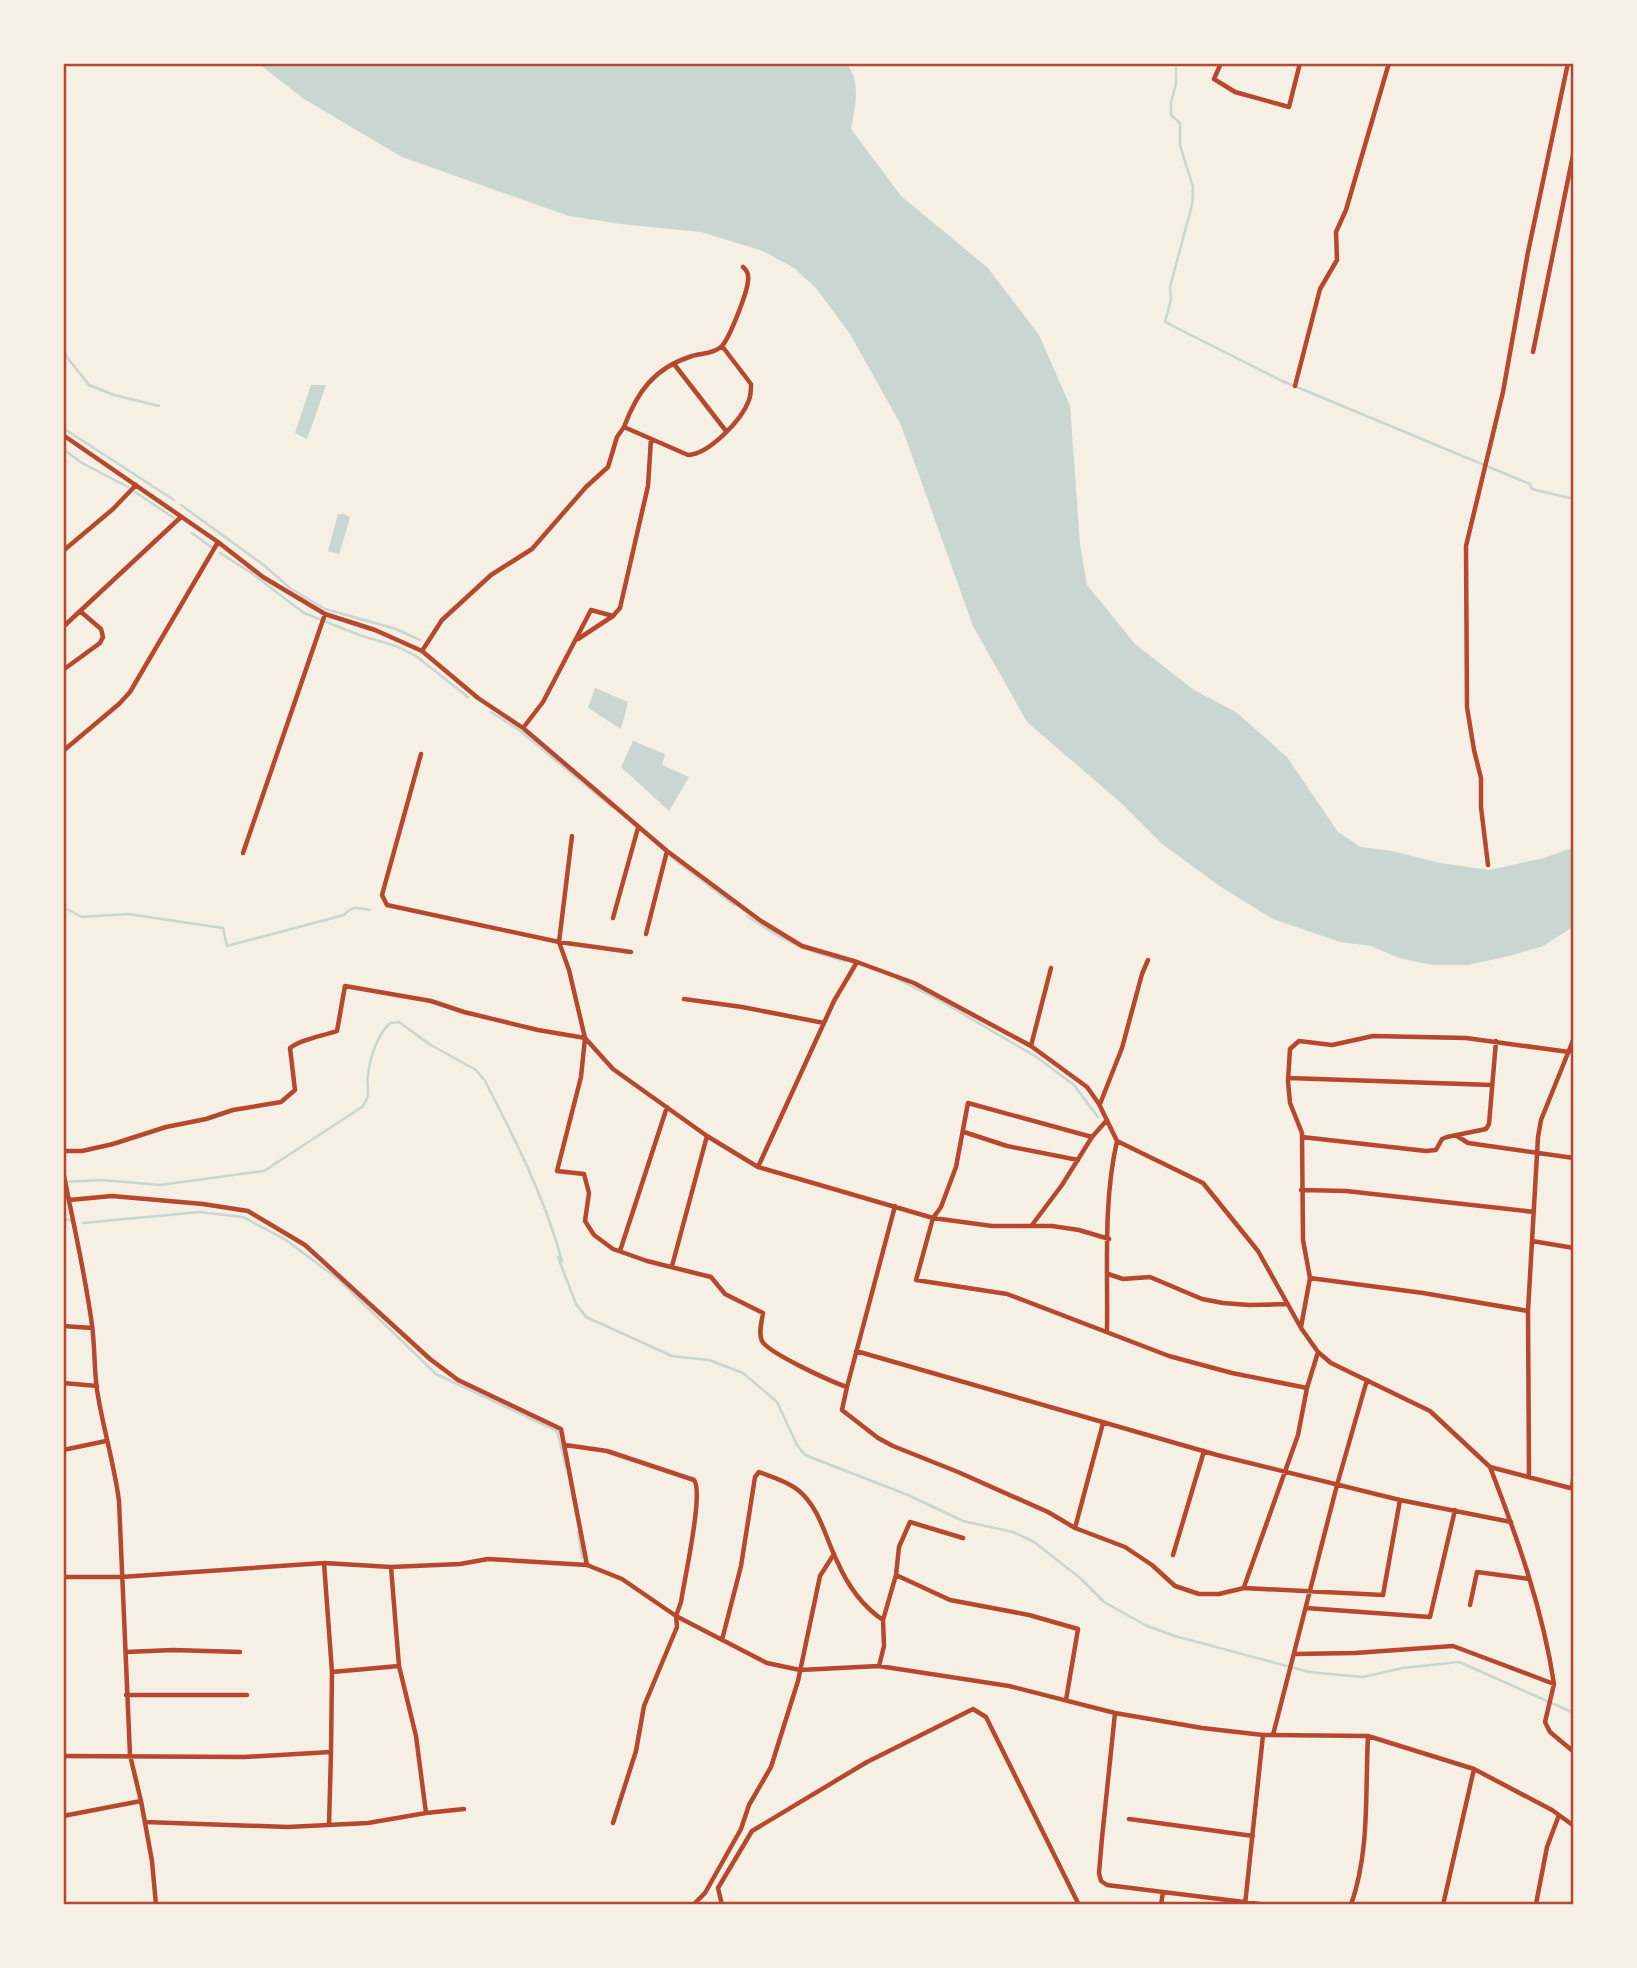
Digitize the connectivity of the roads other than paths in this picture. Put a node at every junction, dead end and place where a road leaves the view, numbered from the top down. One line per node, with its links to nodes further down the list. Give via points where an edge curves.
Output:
1 (1221, 63): 2 (street, via 1214,79 1235,92 1289,107)
2 (1300, 63)
3 (1389, 63): 10 (street, via 1336,232 1337,260 1320,289)
4 (1569, 63): 33 (street, via 1503,392 1466,546 1467,706 1481,778)
5 (1574, 150): 8 (street)
6 (743, 267): 7 (street, via 749,279)
7 (722, 346): 9 (street); 12 (street, via 751,384 748,404)
8 (1533, 352)
9 (674, 364): 11 (street, via 649,381 635,399); 12 (street)
10 (1295, 386)
11 (624, 427): 14 (street); 24 (street, via 608,467 532,549 491,575 442,620)
12 (726, 431): 14 (street, via 694,455)
13 (63, 435): 15 (street)
14 (651, 439): 20 (street, via 648,486 620,608)
15 (136, 485): 16 (street); 18 (street)
16 (181, 517): 17 (street); 19 (street)
17 (218, 542): 21 (street); 27 (street, via 130,692)
18 (63, 551)
19 (80, 611): 22 (street); 25 (street, via 101,629 103,637)
20 (613, 616): 23 (street); 23 (street, via 591,610)
21 (323, 618): 24 (street, via 375,630); 32 (street)
22 (63, 627)
23 (577, 639): 26 (street)
24 (422, 650): 26 (street)
25 (63, 670)
26 (523, 729): 29 (street)
27 (63, 751)
28 (422, 754): 36 (street, via 383,900 394,908)
29 (638, 828): 31 (street); 34 (street)
30 (572, 836): 36 (street)
31 (667, 851): 35 (street); 39 (street, via 802,946)
32 (243, 853)
33 (1488, 865)
34 (613, 918)
35 (646, 934)
36 (559, 942): 37 (street); 43 (street)
37 (631, 952)
38 (1148, 960): 50 (street, via 1122,1048)
39 (857, 962): 42 (street); 46 (street, via 914,983)
40 (1051, 968): 46 (street)
41 (684, 999): 42 (street)
42 (824, 1023): 63 (street)
43 (585, 1038): 51 (street, via 613,1069); 59 (street, via 345,985 337,1031 290,1048 295,1090 281,1102 233,1110 82,1151); 74 (street, via 582,1077 557,1171 584,1174 589,1193 585,1221 594,1235)
44 (1574, 1038): 47 (street)
45 (1496, 1041): 47 (street); 48 (street, via 1373,1036 1340,1045 1299,1041 1290,1049); 49 (street)
46 (1031, 1046): 50 (street, via 1087,1087)
47 (1569, 1052): 60 (street, via 1541,1120)
48 (1288, 1078): 49 (street); 56 (street, via 1290,1102)
49 (1492, 1085): 55 (street, via 1486,1129)
50 (1099, 1104): 52 (street)
51 (667, 1107): 54 (street); 74 (street)
52 (1107, 1120): 57 (street); 58 (street)
53 (964, 1132): 57 (street, via 968,1103); 62 (street); 69 (street, via 952,1180)
54 (707, 1136): 63 (street); 75 (street)
55 (1457, 1136): 56 (street, via 1442,1139 1436,1150 1426,1152); 60 (street, via 1468,1143)
56 (1302, 1137): 65 (street)
57 (1091, 1138): 62 (street)
58 (1117, 1141): 71 (street); 78 (street, via 1203,1183 1258,1251)
59 (63, 1151)
60 (1538, 1153): 61 (street); 68 (street)
61 (1574, 1158)
62 (1078, 1160): 70 (street)
63 (758, 1167): 67 (street)
64 (63, 1171): 66 (street)
65 (1301, 1190): 68 (street); 77 (street)
66 (69, 1200): 81 (street); 93 (street, via 112,1196 248,1211 305,1245 439,1366 458,1380 561,1429)
67 (895, 1206): 69 (street); 84 (street)
68 (1534, 1212): 72 (street)
69 (933, 1217): 70 (street, via 992,1226); 83 (street, via 916,1280 1007,1294)
70 (1032, 1225): 71 (street)
71 (1109, 1239): 76 (street)
72 (1532, 1241): 73 (street); 79 (street)
73 (1574, 1248)
74 (620, 1251): 75 (street)
75 (672, 1266): 89 (street, via 711,1277 725,1294 764,1313 761,1340 770,1349)
76 (1108, 1273): 78 (street, via 1123,1279 1150,1277 1223,1303); 83 (street)
77 (1310, 1278): 79 (street); 82 (street)
78 (1288, 1304): 82 (street)
79 (1528, 1311): 99 (street)
80 (63, 1326): 81 (street)
81 (92, 1328): 88 (street)
82 (1301, 1328): 85 (street)
83 (1107, 1331): 90 (street, via 1168,1356)
84 (856, 1352): 89 (street); 91 (street)
85 (1318, 1352): 86 (street); 90 (street)
86 (1367, 1380): 96 (street, via 1430,1412); 100 (street)
87 (63, 1383): 88 (street)
88 (96, 1386): 92 (street)
89 (847, 1387): 105 (street, via 842,1410 878,1438)
90 (1307, 1388): 98 (street)
91 (1103, 1423): 95 (street); 105 (street)
92 (106, 1441): 94 (street); 114 (street, via 119,1501)
93 (565, 1445): 110 (street); 120 (street, via 607,1451 698,1485)
94 (63, 1450)
95 (1204, 1451): 98 (street); 108 (street)
96 (1490, 1467): 99 (street); 104 (street)
97 (1574, 1471): 101 (street)
98 (1286, 1473): 100 (street); 116 (street)
99 (1529, 1476): 101 (street)
100 (1337, 1485): 102 (street); 117 (street)
101 (1573, 1489)
102 (1400, 1500): 103 (street); 117 (street, via 1383,1595)
103 (1455, 1510): 104 (street); 119 (street, via 1430,1617)
104 (1511, 1522): 115 (street)
105 (1075, 1528): 116 (street, via 1125,1547 1175,1586 1199,1594)
106 (963, 1538): 112 (street, via 910,1522)
107 (834, 1554): 121 (street, via 851,1587 870,1612); 122 (street, via 805,1496 759,1472); 128 (street, via 820,1576)
108 (1172, 1555)
109 (324, 1563): 111 (street); 114 (street); 129 (street)
110 (587, 1565): 111 (street, via 488,1559); 120 (street, via 622,1579)
111 (391, 1567): 126 (street)
112 (896, 1575): 121 (street); 133 (street, via 950,1600 1078,1629)
113 (63, 1577): 114 (street)
114 (121, 1577): 124 (street)
115 (1529, 1579): 118 (street, via 1477,1572); 130 (street)
116 (1244, 1588): 117 (street)
117 (1310, 1590): 119 (street)
118 (1470, 1605)
119 (1306, 1608): 125 (street)
120 (676, 1616): 122 (street); 150 (street, via 677,1627 644,1706 636,1751)
121 (883, 1620): 127 (street)
122 (722, 1640): 128 (street, via 767,1663)
123 (240, 1652): 124 (street)
124 (126, 1653): 131 (street)
125 (1294, 1654): 130 (street, via 1453,1646); 136 (street)
126 (399, 1666): 129 (street); 145 (street, via 416,1736)
127 (880, 1666): 128 (street); 133 (street, via 1009,1686)
128 (800, 1670): 158 (street, via 771,1767 741,1829)
129 (332, 1672): 138 (street)
130 (1554, 1684): 139 (street, via 1545,1722)
131 (126, 1695): 132 (street); 140 (street)
132 (247, 1695)
133 (1066, 1700): 134 (street)
134 (1115, 1713): 135 (street); 154 (street, via 1101,1881)
135 (1262, 1735): 136 (street); 153 (street)
136 (1273, 1735): 137 (street)
137 (1368, 1736): 142 (street); 163 (street, via 1364,1847)
138 (331, 1752): 140 (street, via 246,1757); 151 (street)
139 (1574, 1752)
140 (130, 1755): 141 (street); 143 (street)
141 (63, 1756)
142 (1474, 1769): 146 (street); 164 (street)
143 (141, 1801): 147 (street); 149 (street)
144 (464, 1810): 145 (street)
145 (426, 1813): 151 (street, via 368,1824)
146 (1559, 1815): 152 (street); 156 (street, via 1547,1847)
147 (63, 1816)
148 (1129, 1819): 153 (street)
149 (145, 1822): 151 (street); 157 (street)
150 (613, 1824)
151 (329, 1825)
152 (1574, 1826)
153 (1253, 1836): 155 (street)
154 (1163, 1892): 155 (street); 161 (street)
155 (1245, 1903): 162 (street)
156 (1536, 1904)
157 (156, 1905)
158 (694, 1905)
159 (722, 1905): 160 (street, via 718,1888 752,1831 867,1762 973,1709 986,1717)
160 (1079, 1905)
161 (1161, 1905)
162 (1268, 1905)
163 (1351, 1905)
164 (1443, 1905)

